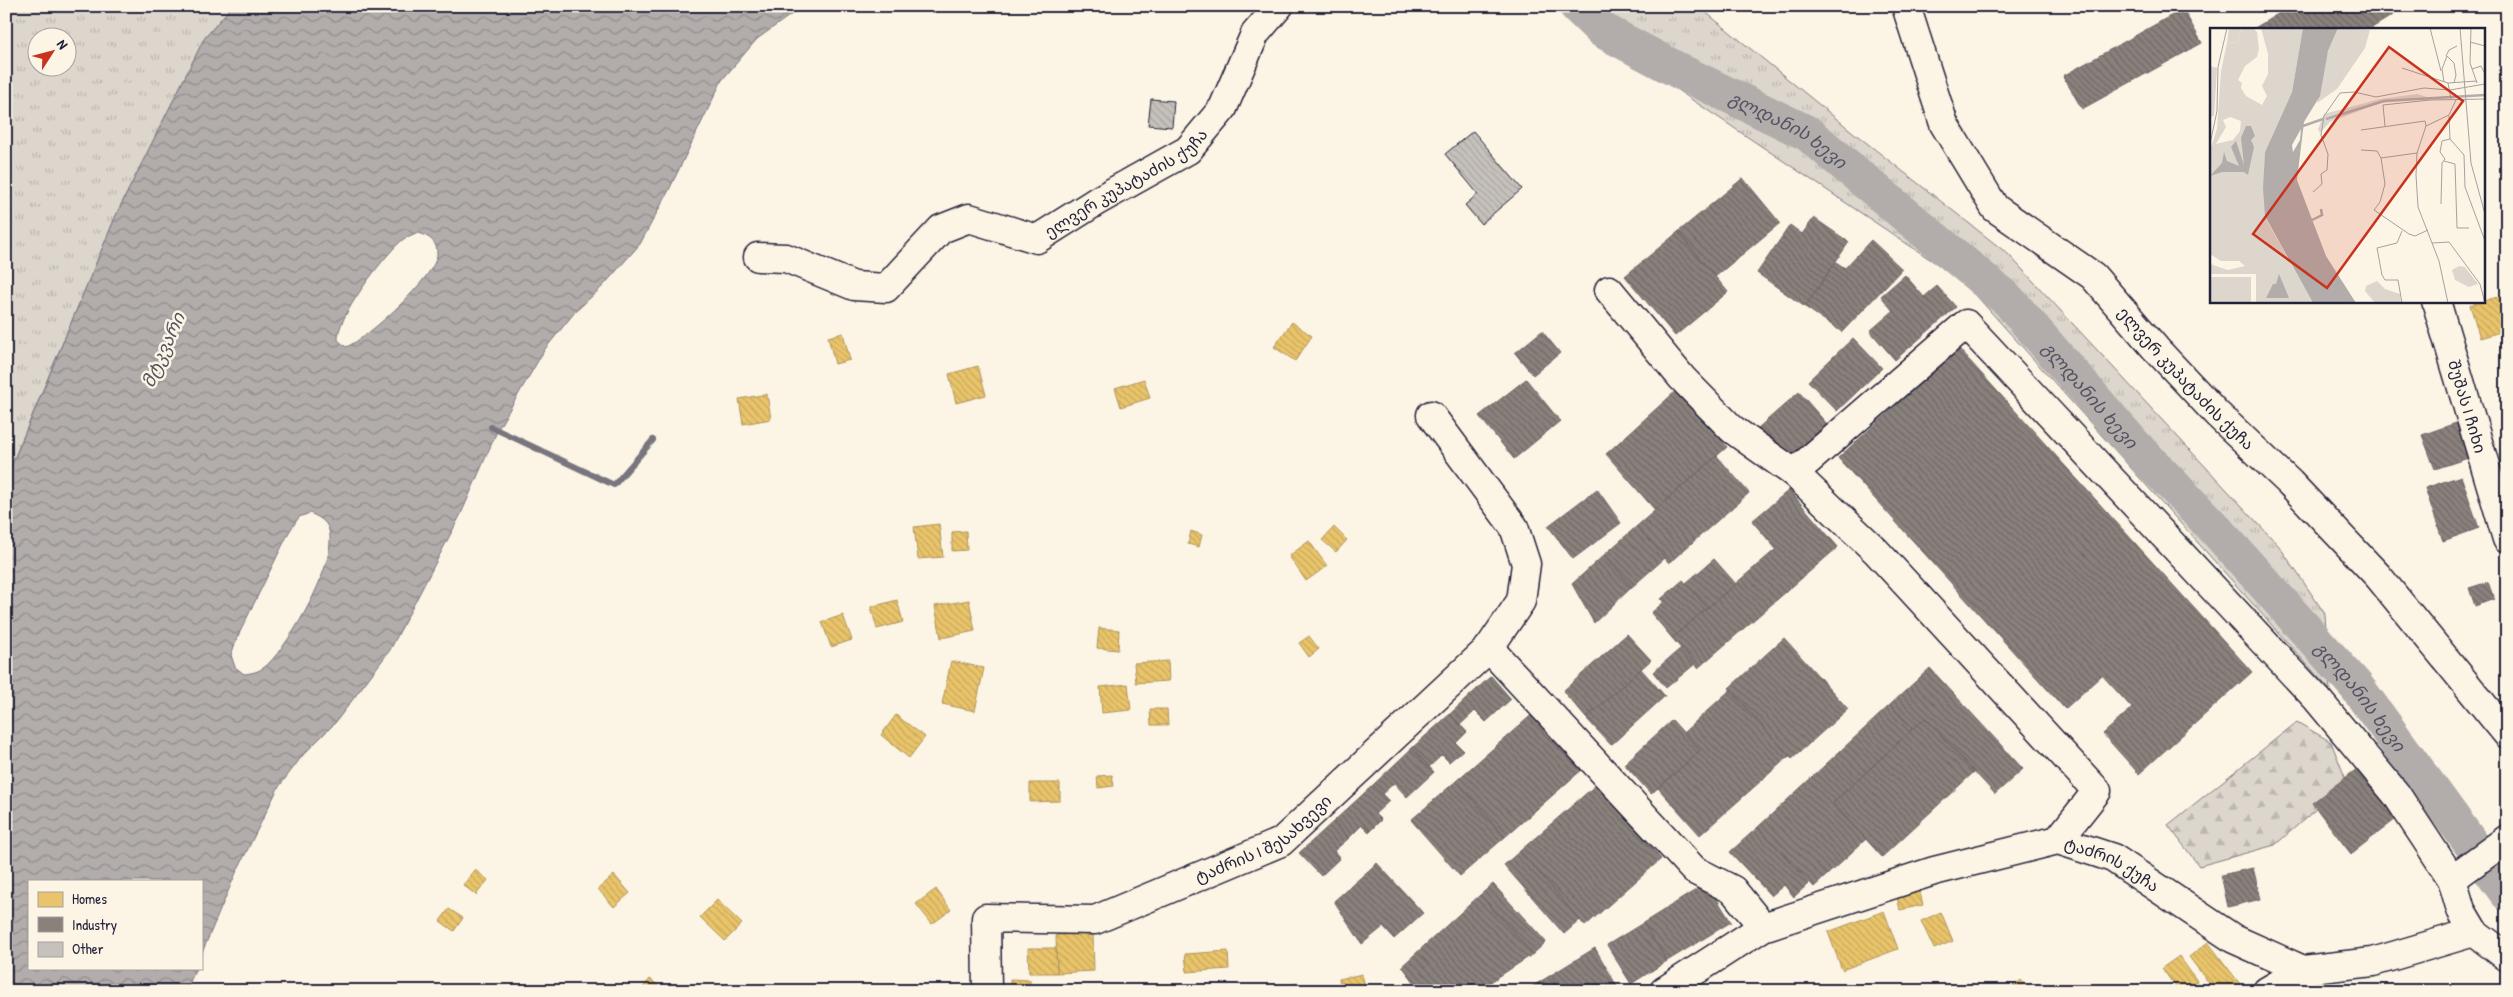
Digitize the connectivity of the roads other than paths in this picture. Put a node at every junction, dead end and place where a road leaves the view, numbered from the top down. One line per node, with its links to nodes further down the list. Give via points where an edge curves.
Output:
1 (1279, 6): 3 (street, ელვერ კუპატაძის ქუჩა, via 1255,34 1223,108 1188,150 1037,239 969,218 941,229 886,288 854,286 786,258)
2 (1906, 6): 10 (street, ელვერ კუპატაძის ქუჩა, via 1944,124 1995,208 2093,276 2217,414 2290,483 2378,576)
3 (758, 257)
4 (1609, 290): 7 (street, via 1660,353 1732,430)
5 (2436, 302): 8 (street, შუშას I ჩიხი)
6 (1431, 416): 9 (street, ტაძრის I შესახვევი, via 1514,528 1526,564 1521,601)
7 (1794, 473): 12 (street, via 1876,551 2097,791); 13 (street, via 1966,324 2317,699)
8 (2507, 539)
9 (1489, 648): 14 (street, via 1694,870 1732,890); 18 (street, ტაძრის I შესახვევი, via 1281,842 1095,920 986,918)
10 (2507, 734)
11 (2507, 839): 13 (street)
12 (2058, 840): 14 (street, ტაძრის ქუჩა, via 1934,871); 17 (street, ტაძრის ქუჩა, via 2113,858 2234,938)
13 (2459, 874): 15 (street, via 2461,910)
14 (1763, 927): 19 (street, ტაძრის ქუჩა)
15 (2474, 932): 16 (street); 17 (street, via 2373,962)
16 (2507, 957)
17 (2303, 970): 20 (street)
18 (987, 991)
19 (1664, 991)
20 (2267, 991)

